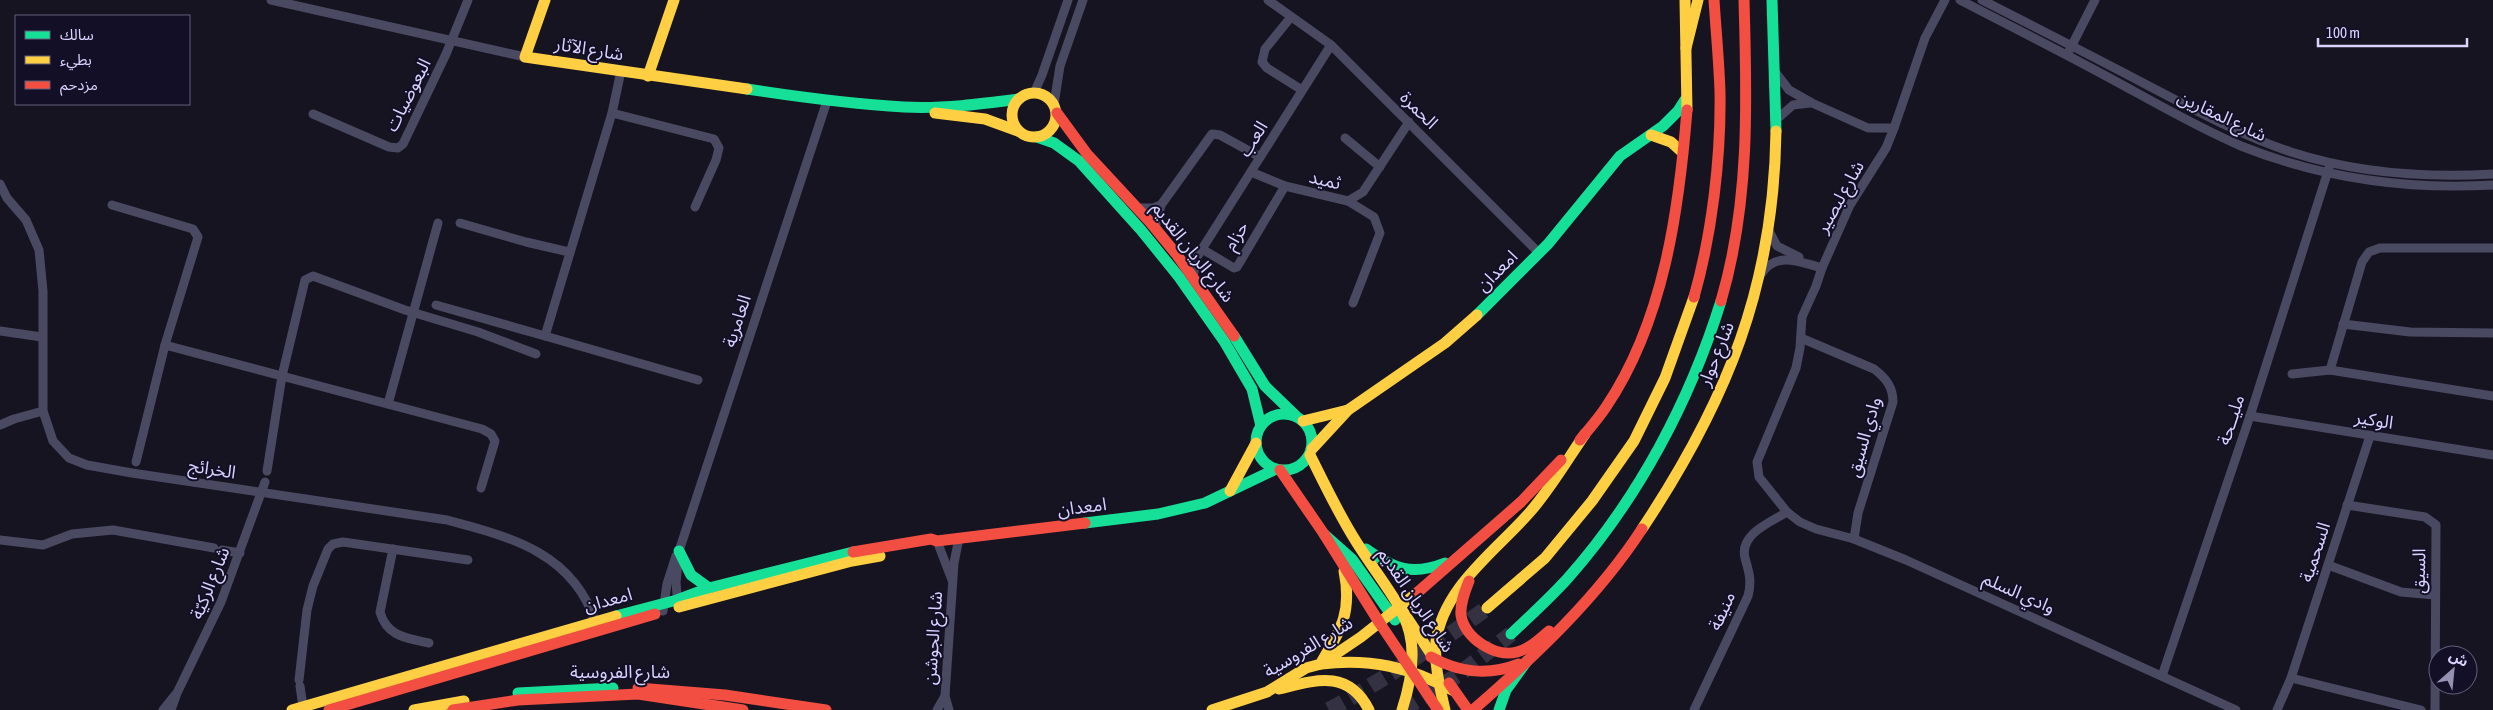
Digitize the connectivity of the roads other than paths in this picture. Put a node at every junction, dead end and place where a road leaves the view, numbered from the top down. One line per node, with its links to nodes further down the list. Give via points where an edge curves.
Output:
1 (272, 0): 18 (street, شارع الآثار)
2 (468, 0): 18 (street, البعوضيات)
3 (545, 0): 23 (main road)
4 (674, 0): 26 (main road)
5 (1068, 0): 28 (street)
6 (1083, 0): 34 (street, via 1060,66)
7 (1268, 0): 17 (street, الحمرة)
8 (1685, 0): 21 (main road)
9 (1698, 0): 21 (main road)
10 (1714, 0): 130 (main road, via 1720,93 1714,202 1702,269 1687,321 1665,378 1634,441 1603,486 1545,558)
11 (1744, 0): 134 (main road, شارع حوار, via 1747,93 1741,208 1727,280 1712,329 1688,391 1656,456 1568,578)
12 (1772, 0): 25 (main road, شارع حوار)
13 (1945, 0): 39 (street, شارع لبصير, via 1925,38)
14 (1960, 0): 22 (street, شارع المقارين)
15 (1982, 0): 20 (street, شارع المقارين)
16 (2095, 0): 20 (street)
17 (1291, 17): 19 (street, الحمرة); 27 (street, via 1264,49 1262,62)
18 (452, 40): 23 (street, شارع الآثار); 36 (street, البعوضيات, via 403,144 398,148)
19 (1330, 45): 27 (street, العب); 38 (street, الحمرة)
20 (2072, 46): 22 (street); 46 (street, شارع المقارين, via 2225,126 2277,147)
21 (1686, 48): 29 (main road)
22 (2067, 56): 49 (street, شارع المقارين, via 2220,136 2262,154)
23 (525, 57): 24 (main road, شارع الآثار)
24 (621, 71): 26 (main road, شارع الآثار); 35 (street)
25 (1776, 73): 32 (street, via 1789,90); 37 (main road, شارع حوار)
26 (648, 76): 31 (main road, شارع الآثار)
27 (1302, 90): 45 (street, العب)
28 (1034, 92): 30 (main road); 34 (main road, via 1045,96)
29 (1686, 98): 41 (main road, امعدان, via 1671,122); 44 (main road)
30 (1019, 99): 33 (main road, شارع الآثار); 40 (main road, via 1012,111)
31 (827, 101): 33 (main road, شارع الآثار); 116 (street, العامرية)
32 (1812, 103): 37 (street, via 1793,105); 39 (street, via 1868,128)
33 (906, 107): 40 (main road, شارع الآثار, via 986,120)
34 (1055, 109): 42 (main road, via 1052,129); 58 (main road, شارع الريان القديم, via 1087,154)
35 (612, 113): 57 (street, via 714,140 719,148 716,160); 65 (street)
36 (314, 114)
37 (1776, 120): 61 (main road, شارع حوار)
38 (1409, 122): 47 (street, ثميد); 66 (street, الحمرة)
39 (1894, 128): 69 (street, شارع لبصير, via 1886,148 1850,205)
40 (1018, 131): 42 (main road)
41 (1651, 135): 44 (main road, via 1671,142); 66 (main road, امعدان, via 1633,144 1620,156)
42 (1038, 137): 94 (main road, شارع الريان القديم, via 1080,160 1179,277 1224,341 1252,389)
43 (1345, 138): 47 (street)
44 (1682, 152): 95 (main road, via 1682,178 1673,225 1644,330 1616,392)
45 (1260, 157): 48 (street, العب); 56 (street, via 1220,135 1212,134)
46 (2331, 162): 49 (street, مليــحة); 50 (street, شارع المقارين, via 2404,174)
47 (1380, 167): 54 (street, ثميد, via 1363,192)
48 (1251, 172): 53 (street, ثميد); 64 (street, العب)
49 (2327, 172): 52 (street, شارع المقارين, via 2411,185); 91 (street, مليــحة)
50 (2493, 174)
51 (0, 184): 79 (street, الخرائج, via 26,220 39,250 43,292)
52 (2493, 185)
53 (1285, 186): 54 (street, ثميد); 64 (street, حزام, via 1237,267 1229,266)
54 (1348, 202): 72 (street, via 1374,217 1380,233)
55 (112, 205): 81 (street, via 197,232)
56 (1161, 206): 58 (street); 62 (street)
57 (695, 207)
58 (1137, 208): 62 (main road, شارع الريان القديم)
59 (438, 223): 74 (street)
60 (460, 223): 65 (street)
61 (1768, 227): 68 (street, via 1777,246); 71 (main road, شارع حوار)
62 (1155, 228): 67 (main road, شارع الريان القديم)
63 (2493, 248): 75 (street, via 2380,248 2369,252 2362,262)
64 (1202, 249): 67 (street, via 1186,257); 70 (street, العب, via 1197,256)
65 (570, 252): 78 (street)
66 (1539, 253): 89 (main road, امعدان, via 1499,295 1445,343)
67 (1176, 255): 70 (main road, شارع الريان القديم)
68 (1806, 264): 69 (street); 71 (street, via 1775,260)
69 (1822, 268): 80 (street, شارع لبصير, via 1802,317)
70 (1193, 277): 92 (main road, شارع الريان القديم, via 1265,386)
71 (1758, 278): 126 (main road, شارع حوار, via 1748,320 1699,437 1641,535)
72 (1353, 303)
73 (436, 306): 78 (street)
74 (413, 313): 82 (street, via 478,332); 85 (street, via 309,277 305,280); 88 (street)
75 (2343, 324): 77 (street, via 2410,332); 83 (street)
76 (0, 331): 79 (street)
77 (2493, 332)
78 (545, 336): 86 (street)
79 (42, 338): 90 (street, الخرائج, via 45,366)
80 (1801, 338): 108 (street, وادي السلم, via 1796,368 1757,462 1759,477); 112 (street, وادي السيق, via 1874,370 1883,376 1893,393 1893,402 1858,513)
81 (165, 345): 85 (street); 100 (street)
82 (536, 354)
83 (2330, 370): 84 (street); 87 (street)
84 (2292, 374)
85 (282, 376): 88 (street); 102 (street)
86 (698, 380)
87 (2493, 396)
88 (388, 404): 104 (street, via 491,434 495,441)
89 (1348, 410): 92 (main road, امعدان); 98 (main road, امعدان)
90 (43, 411): 93 (street); 105 (street, الخرائج, via 53,441 69,458 78,462)
91 (2250, 416): 96 (street, الوكير); 141 (street, مليــحة)
92 (1299, 418): 94 (main road, via 1279,414); 98 (main road, via 1312,436)
93 (0, 425)
94 (1261, 426): 97 (main road)
95 (1586, 434): 118 (main road, via 1521,502); 122 (main road, via 1531,512)
96 (2370, 436): 99 (street, الوكير); 107 (street, السحمية)
97 (1256, 443): 101 (main road, via 1264,462); 106 (main road)
98 (1311, 452): 101 (main road, via 1296,468); 114 (main road, شارع الريان القديم)
99 (2493, 455)
100 (136, 462)
101 (1278, 469): 106 (main road, امعدان); 109 (main road)
102 (267, 471)
103 (265, 482): 105 (street, شارع الركيّة)
104 (481, 488)
105 (262, 494): 117 (street, شارع الركيّة); 133 (street, الخرائج, via 447,520 521,542 557,564 577,586)
106 (1228, 494): 110 (main road, امعدان, via 1158,514)
107 (2347, 504): 121 (street, السحمية); 125 (street, السيق, via 2432,520 2436,526)
108 (1787, 512): 112 (street, وادي السلم, via 1808,526); 166 (street, منيفة, via 1752,535 1746,543 1744,554 1751,581 1748,596)
109 (1324, 534): 120 (main road); 131 (main road, via 1352,559)
110 (959, 538): 113 (main road, امعدان); 123 (street, شارع الجوشن)
111 (0, 540): 117 (street, via 43,545 72,534 113,530)
112 (1854, 540): 141 (street, وادي السلم)
113 (937, 541): 123 (street, شارع الجوشن); 124 (main road, امعدان, via 932,539 853,552); 127 (main road, امعدان, via 933,546 852,561)
114 (1356, 542): 118 (main road, via 1394,568 1409,571 1428,571); 129 (main road, شارع الريان القديم)
115 (394, 549): 119 (street); 135 (street, via 380,612 382,619 397,635); 148 (street, via 343,542 328,548 307,610)
116 (679, 551): 124 (main road, via 691,575); 127 (street); 128 (street, via 671,568)
117 (240, 553): 146 (street, شارع الركيّة, via 221,602)
118 (1459, 557): 129 (main road, شارع الفروسية)
119 (468, 560)
120 (1341, 560): 132 (main road); 139 (main road, via 1346,579 1347,616)
121 (2328, 564): 125 (street, via 2401,592); 142 (street, السحمية)
122 (1474, 570): 126 (main road, via 1464,592 1462,622 1475,641 1494,650 1515,652 1541,639); 137 (main road, via 1456,589 1444,612 1435,645)
123 (953, 583): 147 (street, شارع الجوشن)
124 (709, 588): 127 (main road, امعدان)
125 (2435, 595): 170 (street, السيق)
126 (1590, 596): 138 (main road, شارع حوار, via 1557,634)
127 (678, 603): 128 (main road, امعدان)
128 (663, 607): 133 (main road, امعدان)
129 (1400, 607): 131 (main road, شارع الفروسية); 136 (main road); 137 (main road, شارع الريان القديم)
130 (1487, 608)
131 (1390, 614): 132 (main road, شارع الفروسية); 136 (main road)
132 (1379, 622): 139 (main road, شارع الفروسية); 140 (main road)
133 (597, 626): 148 (main road, امعدان); 151 (main road, امعدان)
134 (1511, 634)
135 (429, 643)
136 (1413, 644): 137 (main road); 140 (main road)
137 (1435, 660): 138 (main road, via 1460,670 1481,673 1503,671); 143 (main road); 144 (main road, شارع الريان القديم)
138 (1527, 661): 164 (main road); 165 (main road, via 1506,690)
139 (1320, 664): 140 (main road, via 1371,661); 145 (main road, شارع الفروسية, via 1306,668)
140 (1412, 670): 143 (main road); 160 (main road); 161 (main road)
141 (2162, 676): 167 (street, وادي السلم)
142 (2291, 678): 168 (street, السحمية); 169 (street)
143 (1437, 682): 144 (main road); 162 (main road)
144 (1454, 691): 163 (main road, شارع الريان القديم)
145 (1267, 692): 158 (main road, شارع الفروسية); 159 (main road, via 1330,679 1356,690 1365,699)
146 (177, 693): 149 (street, شارع الركيّة); 150 (street, شارع الركيّة)
147 (945, 696): 156 (street, شارع الجوشن); 157 (street, شارع الجوشن)
148 (298, 708)
149 (163, 710)
150 (172, 710)
151 (329, 710)
152 (414, 710): 155 (main road, شارع الفروسية, via 539,690 640,688 716,694)
153 (453, 710): 154 (main road, via 518,700 638,694)
154 (742, 710)
155 (826, 710)
156 (938, 710)
157 (950, 710)
158 (1212, 710)
159 (1369, 710)
160 (1402, 710)
161 (1438, 710)
162 (1445, 710)
163 (1468, 710)
164 (1473, 710)
165 (1499, 710)
166 (1694, 710)
167 (2236, 710)
168 (2278, 710)
169 (2421, 710)
170 (2436, 710)

